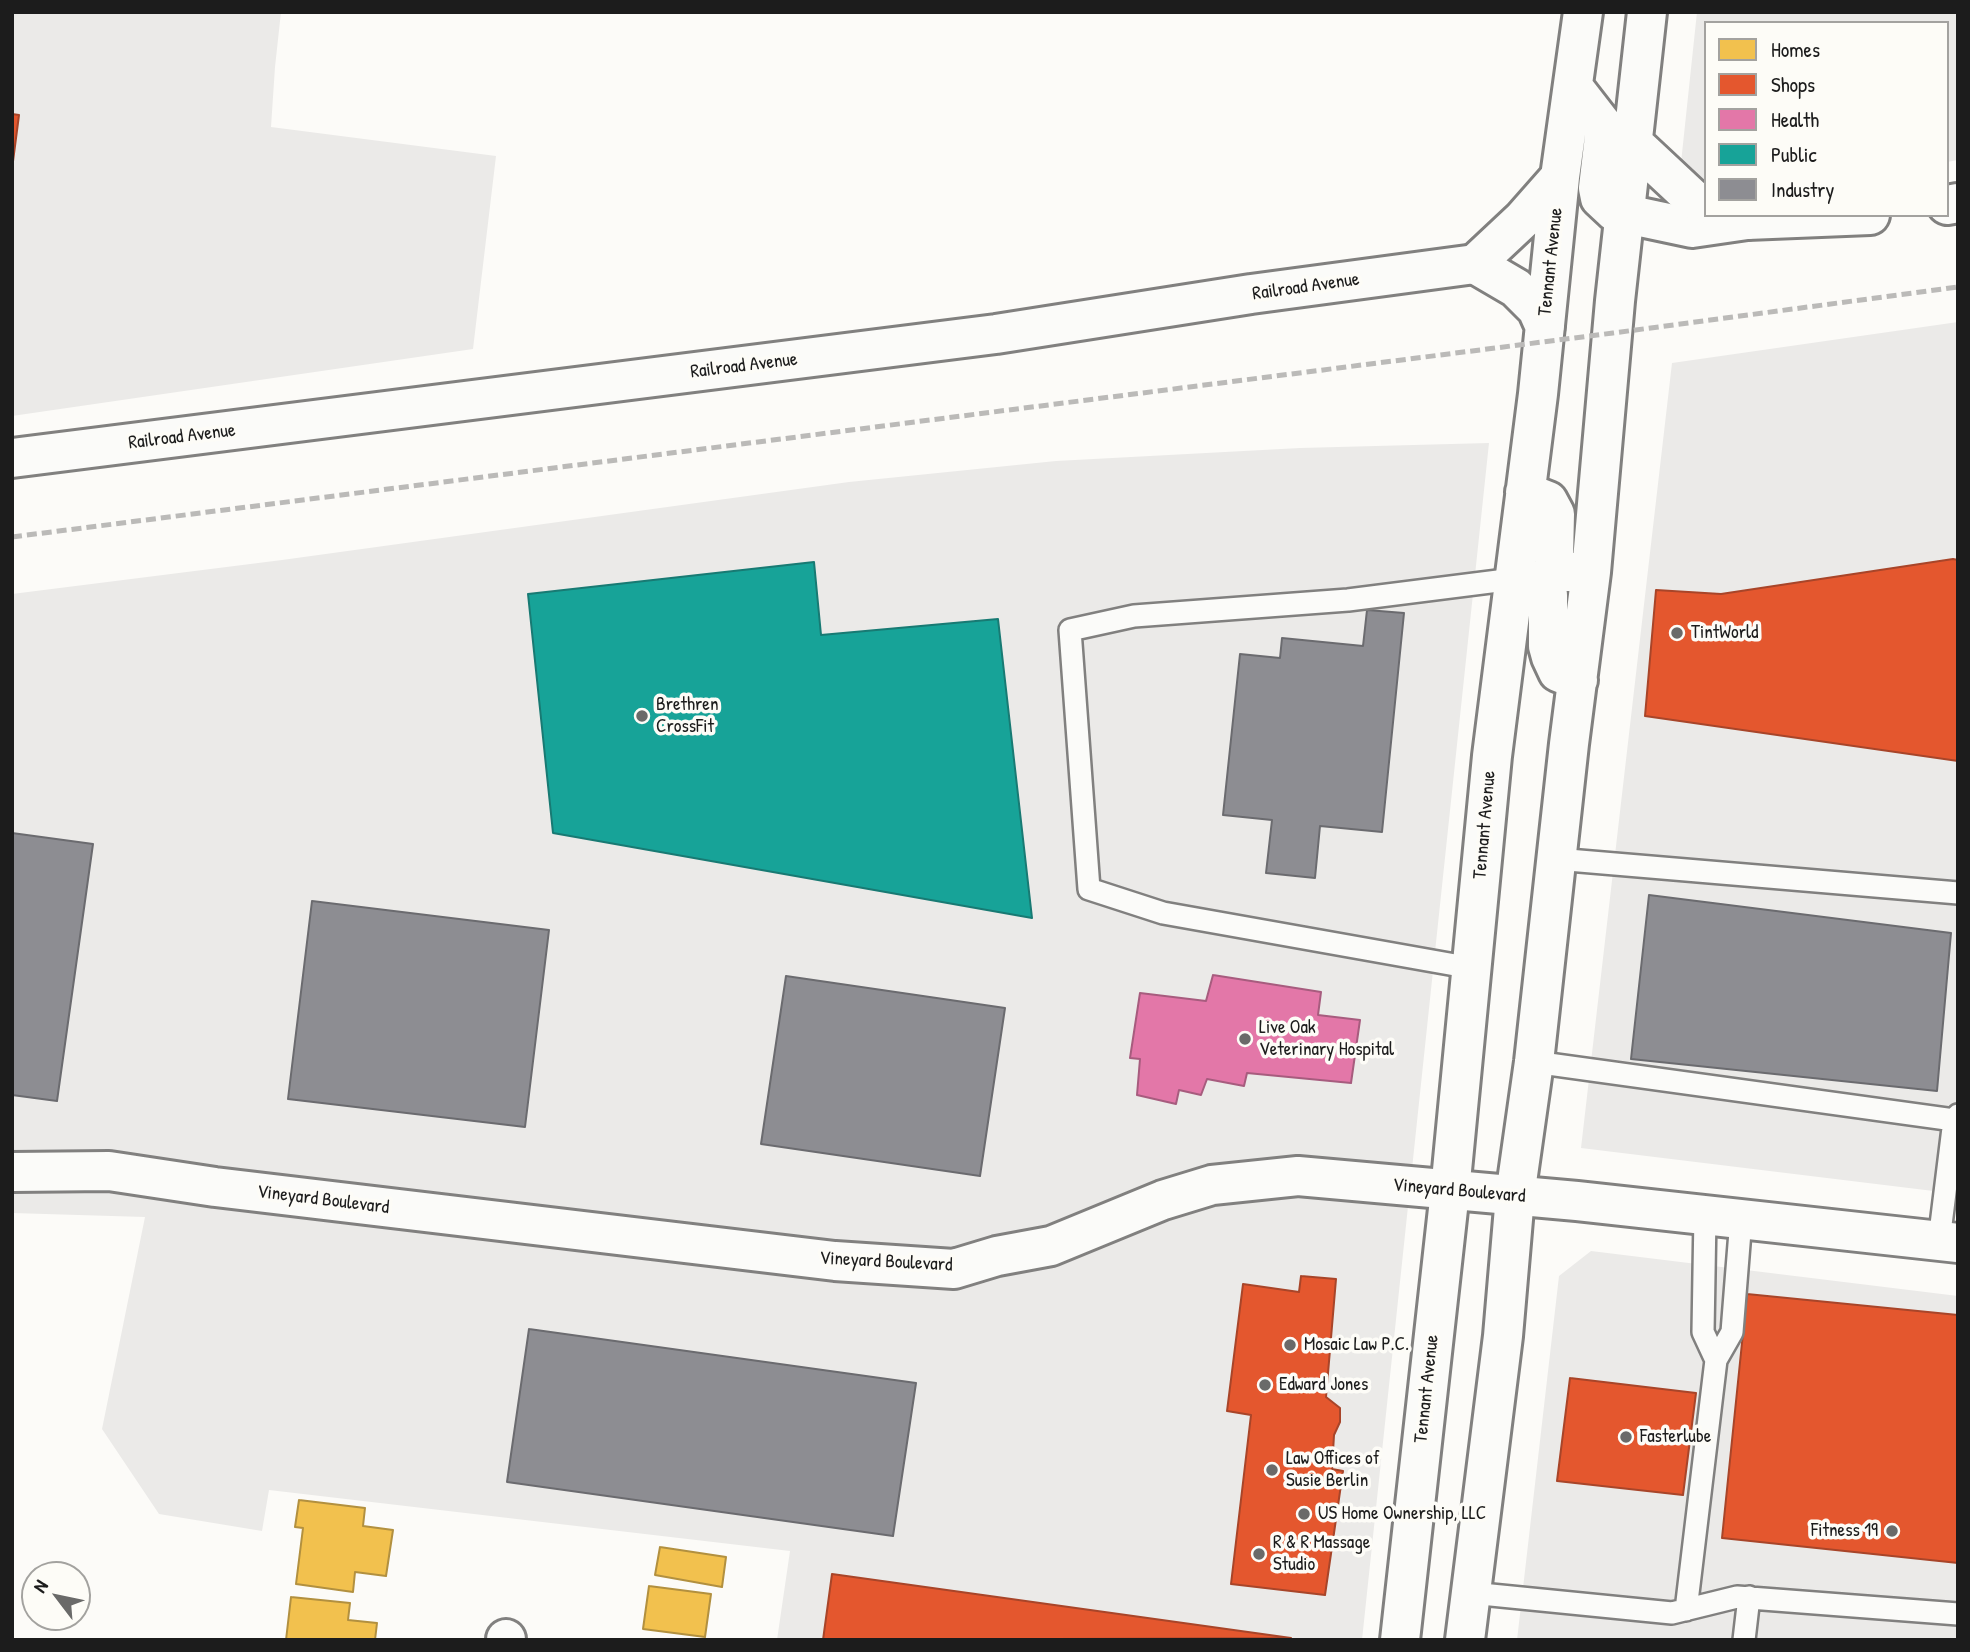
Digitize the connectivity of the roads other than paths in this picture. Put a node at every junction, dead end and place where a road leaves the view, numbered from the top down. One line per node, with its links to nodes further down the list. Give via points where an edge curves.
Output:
1 (1583, 12): 3 (main road, Tennant Avenue)
2 (1647, 12): 4 (main road)
3 (1574, 88): 5 (main road, Tennant Avenue); 7 (main road, via 1605,128 1600,198 1615,212)
4 (1633, 143): 6 (main road, via 1694,200); 7 (main road)
5 (1560, 177): 10 (main road); 11 (main road, Tennant Avenue)
6 (1704, 203)
7 (1626, 214): 9 (main road, via 1692,228); 14 (main road)
8 (1783, 217): 9 (main road)
9 (1740, 218)
10 (1475, 264): 11 (main road, via 1516,288 1538,309); 12 (main road, Railroad Avenue, via 996,334)
11 (1545, 327): 13 (main road, Tennant Avenue)
12 (12, 458)
13 (1525, 492): 14 (main road, via 1548,500 1555,513 1558,566 1566,572); 15 (main road, Tennant Avenue)
14 (1591, 572): 16 (main road)
15 (1514, 579): 16 (main road, via 1539,584 1548,595 1551,657 1558,672); 19 (main road, Tennant Avenue); 19 (lane, via 1348,600 1134,616 1070,629 1089,889 1163,913)
16 (1578, 680): 17 (main road)
17 (1556, 859): 18 (lane); 20 (main road)
18 (1958, 893)
19 (1472, 968): 23 (main road, Tennant Avenue)
20 (1534, 1062): 21 (lane); 24 (main road)
21 (1956, 1117): 26 (lane)
22 (12, 1172): 23 (main road, Vineyard Boulevard, via 108,1171 215,1188 835,1261 954,1269 1051,1246 1212,1185 1298,1176)
23 (1450, 1191): 24 (main road, Vineyard Boulevard); 32 (main road, Tennant Avenue)
24 (1515, 1196): 25 (main road, Vineyard Boulevard); 28 (main road)
25 (1723, 1217): 26 (main road, Vineyard Boulevard); 27 (lane, via 1703,1332); 27 (lane, via 1732,1332)
26 (1948, 1242)
27 (1716, 1360): 30 (lane)
28 (1471, 1593): 30 (lane, via 1659,1612); 33 (main road)
29 (1749, 1597): 30 (lane); 31 (lane); 34 (lane)
30 (1686, 1610)
31 (1958, 1614)
32 (1400, 1640)
33 (1465, 1640)
34 (1744, 1640)

